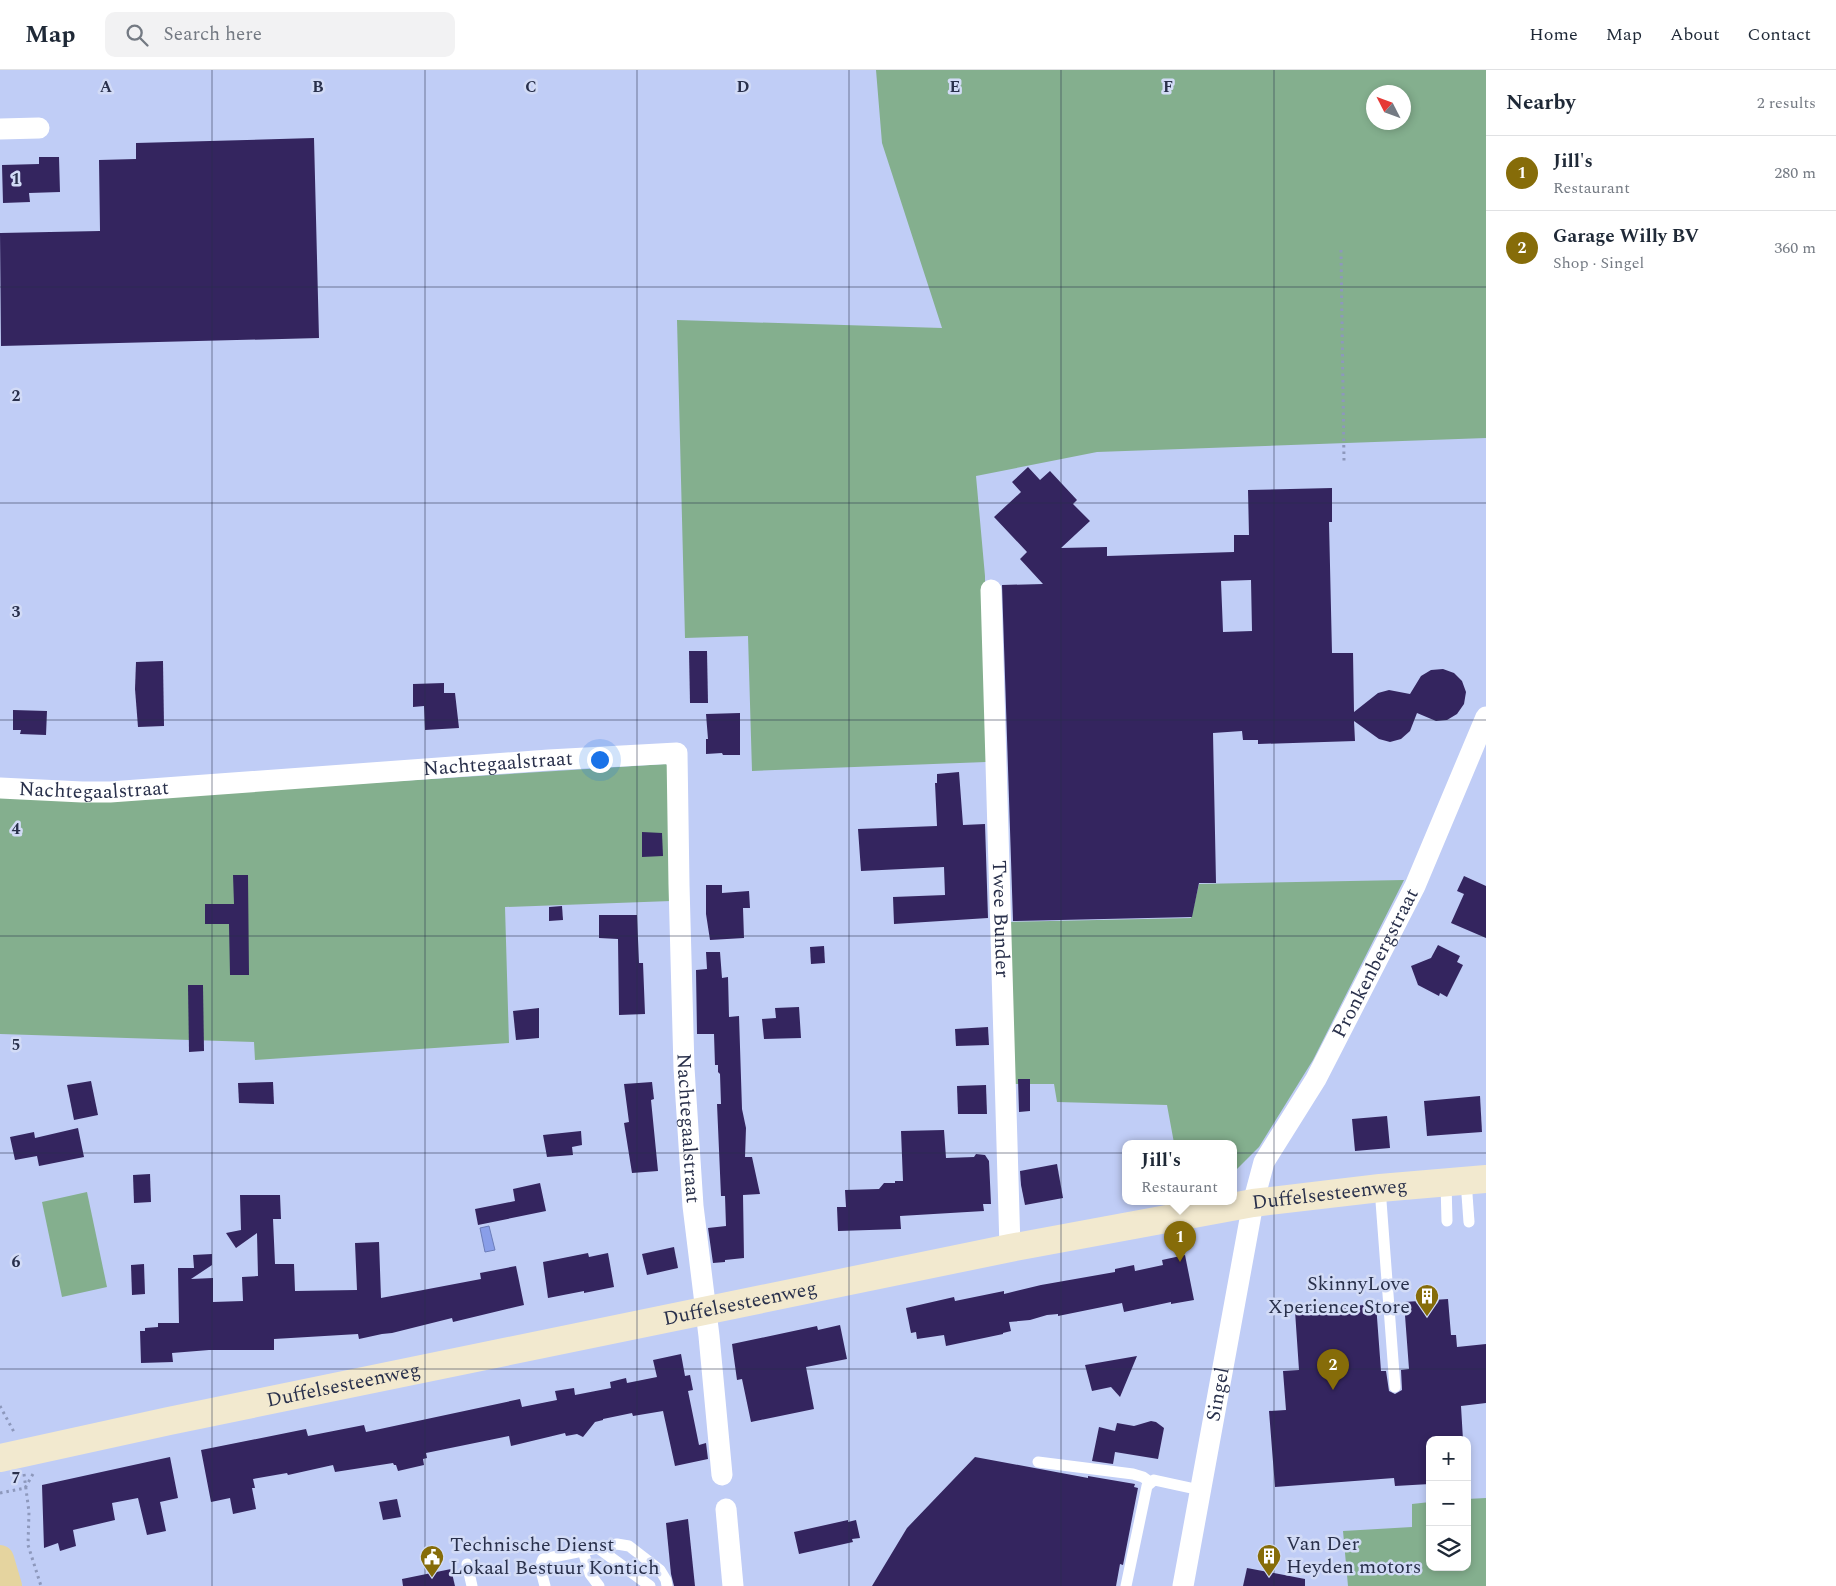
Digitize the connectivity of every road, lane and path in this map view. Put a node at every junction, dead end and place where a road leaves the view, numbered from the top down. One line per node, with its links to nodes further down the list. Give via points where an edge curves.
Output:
1 (39, 128): 2 (street)
2 (0, 129)
3 (1342, 250): 4 (path)
4 (1344, 461)
5 (991, 590): 13 (street, Twee Bunder)
6 (1485, 724): 10 (street, Pronkenbergstraat, via 1415,886 1316,1079 1264,1162)
7 (0, 788): 14 (street, Nachtegaalstraat, via 110,792 677,753 684,1068 693,1206)
8 (1466, 1181): 9 (street, Duffelsesteenweg); 11 (lane); 12 (lane)
9 (1380, 1188): 10 (street, Duffelsesteenweg); 15 (lane)
10 (1254, 1203): 13 (street, Duffelsesteenweg); 22 (street, Singel)
11 (1447, 1222)
12 (1469, 1222)
13 (1010, 1248): 14 (street, Duffelsesteenweg)
14 (706, 1312): 18 (street, Duffelsesteenweg); 20 (street)
15 (1395, 1387)
16 (0, 1406): 17 (path)
17 (1, 1412)
18 (0, 1458)
19 (1038, 1462): 21 (lane, via 1133,1474)
20 (722, 1475)
21 (1150, 1482): 22 (lane, via 1154,1480); 37 (lane)
22 (1200, 1490): 38 (street, Singel)
23 (0, 1493): 30 (path, via 25,1488 28,1494 28,1545)
24 (726, 1509): 36 (street)
25 (598, 1548): 26 (lane); 34 (lane); 35 (lane, via 617,1544 629,1546 660,1570)
26 (583, 1551): 32 (lane, via 543,1559 540,1567); 33 (lane, via 590,1574)
27 (0, 1560): 29 (main road)
28 (468, 1564): 31 (lane)
29 (8, 1586)
30 (41, 1586)
31 (472, 1586)
32 (545, 1586)
33 (599, 1586)
34 (650, 1586)
35 (667, 1586)
36 (733, 1586)
37 (1126, 1586)
38 (1183, 1586)

